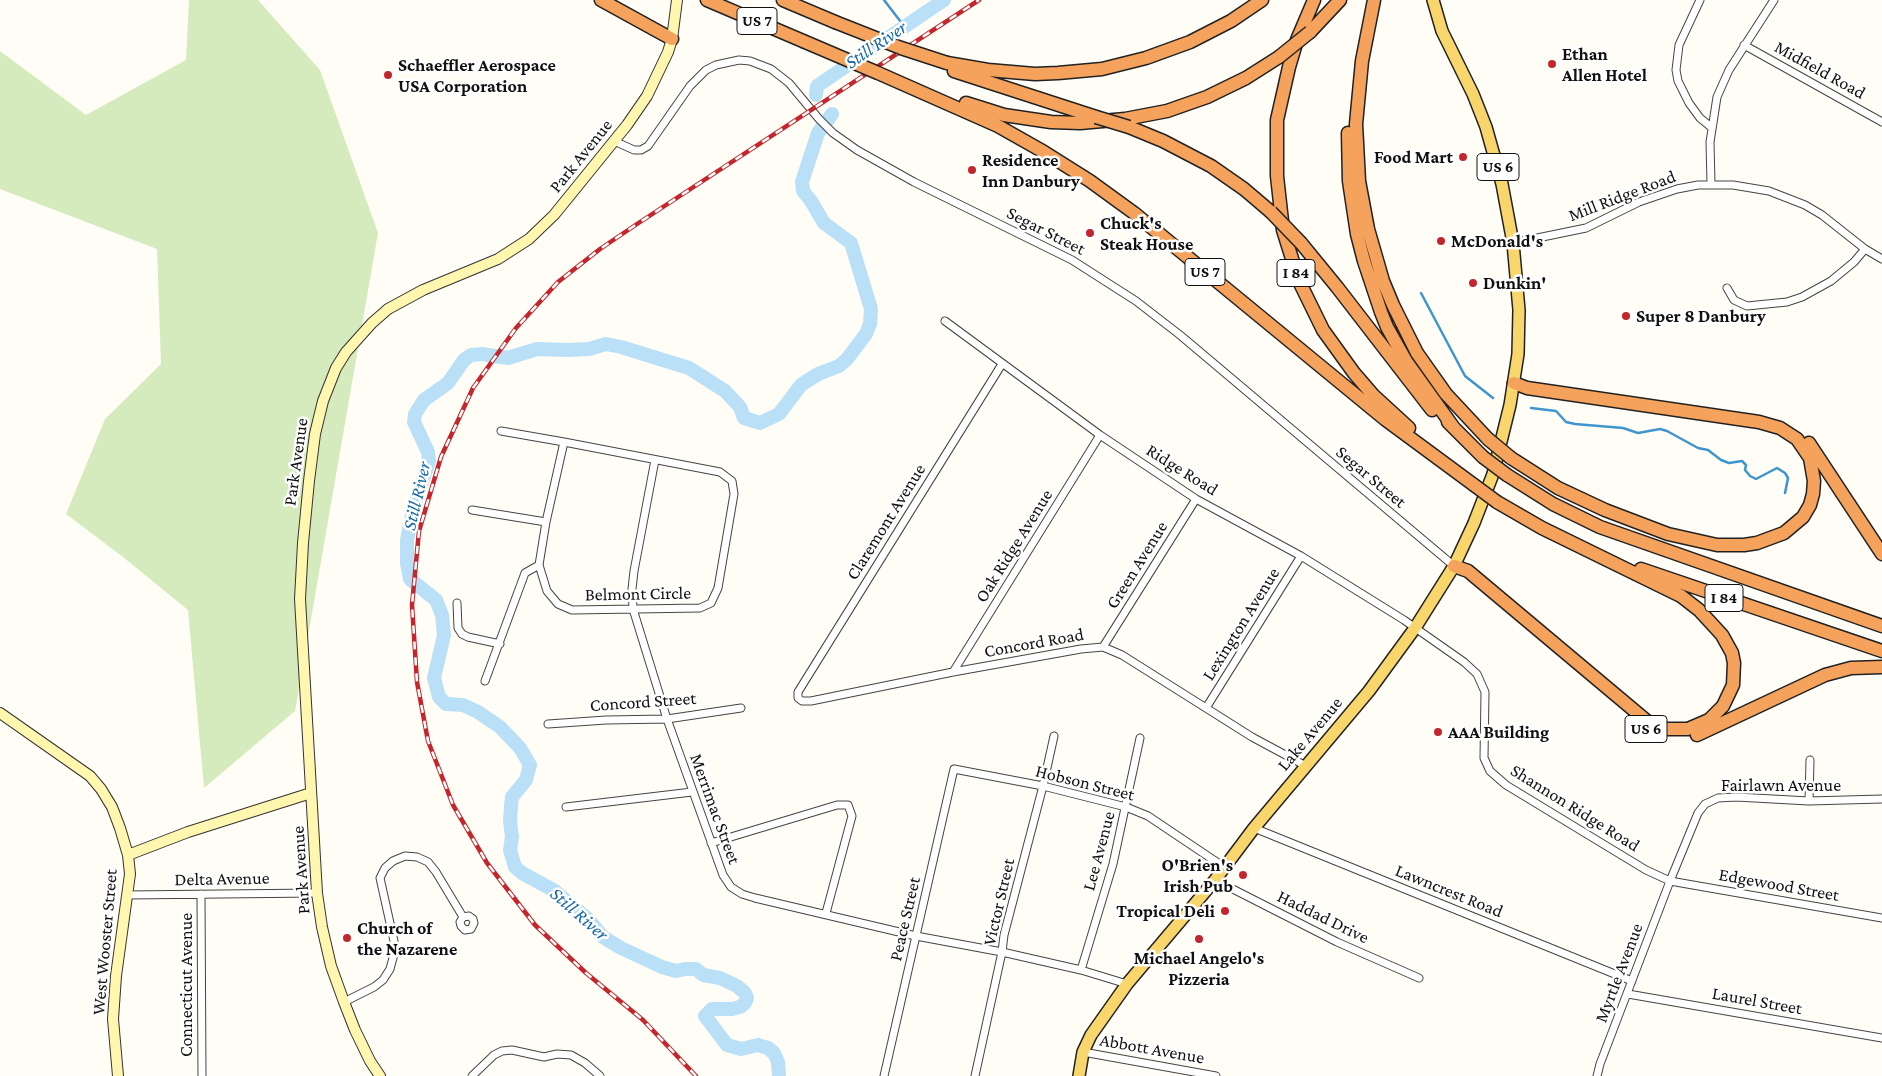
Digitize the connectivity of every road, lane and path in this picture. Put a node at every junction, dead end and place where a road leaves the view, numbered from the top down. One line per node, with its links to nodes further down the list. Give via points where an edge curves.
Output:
1 (600, 0): 12 (highway)
2 (677, 0): 12 (main road, Park Avenue)
3 (783, 0): 14 (highway, US 7, bridge)
4 (1262, 0): 14 (highway, via 1231,21 1190,42 1102,69 1036,74)
5 (1314, 0): 32 (highway, I 84, via 1297,40 1277,120 1279,204 1290,256 1323,330 1354,374 1392,413)
6 (1340, 0): 15 (highway, bridge, via 1310,32 1280,57 1234,85 1187,105 1146,116 1064,123 1014,117)
7 (1374, 0): 26 (highway, bridge, via 1362,61 1356,124 1359,181 1370,238 1393,305 1417,353 1446,394 1511,458 1558,488 1668,534 1717,545 1757,543 1784,533 1803,517 1810,505 1814,480 1810,458 1797,439 1780,428 1759,422 1527,388); 27 (highway, I 84, via 1358,59 1349,124 1349,181 1358,234 1364,261 1388,327 1406,361)
8 (1433, 0): 20 (main road, US 6, via 1442,31 1486,127)
9 (1700, 0): 17 (street, via 1679,45 1676,70 1689,103)
10 (1774, 0): 13 (street)
11 (709, 1): 15 (highway, US 7, bridge)
12 (672, 39): 18 (main road, Park Avenue, via 655,82)
13 (1744, 45): 16 (street, Midfield Road); 17 (street, via 1717,97)
14 (944, 65): 27 (highway, bridge, via 1163,141 1199,159 1244,189 1301,243 1428,407)
15 (918, 89): 32 (highway, US 7, via 998,126 1097,186 1386,420)
16 (1882, 122)
17 (1711, 127): 19 (street)
18 (614, 141): 40 (street, Segar Street, via 641,150 648,146 698,77 716,66 738,60 761,64 781,75 833,133 857,150 886,168 1072,260 1136,301); 64 (main road, Park Avenue, via 558,210 529,239 498,259 417,293 388,309 358,337 336,368 315,434 301,570 301,627)
19 (1711, 184): 20 (street, Mill Ridge Road, via 1658,194 1586,228); 21 (street, Mill Ridge Road, via 1749,187 1787,197 1822,215)
20 (1514, 243): 26 (main road, US 6, via 1519,324)
21 (1865, 249): 22 (street, Mill Ridge Road); 23 (street, via 1832,281 1787,302 1746,306 1734,300)
22 (1882, 259)
23 (1727, 288)
24 (945, 321): 25 (street, Ridge Road)
25 (1002, 364): 29 (street, Ridge Road); 51 (street, Claremont Avenue, via 798,692)
26 (1514, 383): 37 (highway, via 1528,381 1760,415 1783,422 1810,444); 40 (main road, Lake Avenue / US 6, via 1493,474)
27 (1454, 428): 43 (highway, I 84, bridge, via 1507,475 1553,504 1600,527)
28 (501, 431): 30 (street, Belmont Circle)
29 (1100, 435): 33 (street, Ridge Road); 49 (street, Oak Ridge Avenue)
30 (564, 442): 31 (street, Belmont Circle); 35 (street, Belmont Circle)
31 (655, 460): 42 (street, Merrimac Street, via 634,571); 42 (street, Belmont Circle, via 720,472 732,481 734,494 718,588 712,603 700,608)
32 (1474, 485): 36 (highway, I 84, bridge, via 1519,516)
33 (1196, 498): 38 (street, Ridge Road); 46 (street, Green Avenue)
34 (472, 510): 35 (street)
35 (546, 522): 39 (street, Belmont Circle)
36 (1567, 540): 40 (highway, via 1681,596 1716,626 1732,654 1734,675 1729,696 1717,714 1688,729 1666,729 1648,722 1468,572); 47 (highway, I 84)
37 (1882, 554)
38 (1301, 556): 44 (street, Ridge Road); 53 (street, Lexington Avenue)
39 (539, 565): 42 (street, Belmont Circle, via 546,591 558,604 572,610); 45 (street, via 525,573)
40 (1454, 566): 44 (main road, Lake Avenue); 48 (highway, US 6, via 1635,722 1665,736 1690,737 1702,733 1838,670)
41 (457, 603): 45 (street, via 458,628 462,634)
42 (633, 609): 55 (street, Merrimac Street)
43 (1882, 626)
44 (1415, 628): 60 (main road, Lake Avenue, via 1369,691); 74 (street, Shannon Ridge Road, via 1476,674 1485,692 1484,758 1490,771 1506,785 1646,870)
45 (500, 644): 50 (street)
46 (1103, 647): 49 (street, Concord Road, via 1081,648); 53 (street, Concord Road, via 1122,655)
47 (1882, 651)
48 (1882, 667)
49 (953, 672): 51 (street, Concord Road, via 811,701)
50 (485, 682)
51 (798, 698)
52 (741, 708): 55 (street, Concord Street)
53 (1206, 708): 60 (street, Concord Road)
54 (0, 713): 71 (main road, via 90,776 112,807)
55 (667, 720): 56 (street, Concord Street); 63 (street, Merrimac Street)
56 (548, 724)
57 (1054, 736): 62 (street, Victor Street)
58 (1140, 738): 68 (street, Lee Avenue)
59 (1810, 760): 66 (street)
60 (1306, 766): 69 (main road, Lake Avenue)
61 (954, 769): 62 (street, Hobson Street); 81 (street, Peace Street)
62 (1043, 786): 68 (street, Hobson Street); 82 (street, Victor Street)
63 (692, 792): 67 (street); 70 (street, Merrimac Street)
64 (312, 793): 71 (main road, West Wooster Street, via 188,832); 75 (main road, Park Avenue)
65 (1882, 799): 66 (street, Fairlawn Avenue)
66 (1809, 801): 74 (street, Fairlawn Avenue, via 1736,797 1718,798 1705,804 1698,813)
67 (566, 807)
68 (1126, 807): 72 (street, Hobson Street, via 1148,816); 83 (street, Lee Avenue, via 1113,864)
69 (1254, 828): 72 (main road, Lake Avenue); 85 (street, Lawncrest Road)
70 (711, 843): 78 (street, Merrimac Street, via 723,875 731,887 742,894); 78 (street, via 837,805 848,805 852,816)
71 (128, 855): 77 (main road, West Wooster Street)
72 (1224, 868): 73 (main road, Lake Avenue)
73 (1215, 880): 84 (street, Haddad Drive, via 1337,942); 86 (main road, Lake Avenue)
74 (1670, 881): 80 (street, Edgewood Street); 85 (street, Myrtle Avenue)
75 (317, 893): 76 (street, Delta Avenue); 88 (main road, Park Avenue, via 331,966)
76 (201, 894): 77 (street, Delta Avenue); 92 (street, Connecticut Avenue)
77 (127, 895): 91 (main road, West Wooster Street, via 114,1002)
78 (826, 913): 81 (street, Merrimac Street)
79 (463, 918): 88 (street, via 428,862 405,856 393,861 380,878 394,941 390,969 374,987)
80 (1882, 918)
81 (916, 936): 82 (street, Merrimac Street); 96 (street, Peace Street)
82 (1002, 952): 83 (street, Merrimac Street); 97 (street, Victor Street)
83 (1081, 970): 86 (street, Merrimac Street)
84 (1419, 978)
85 (1632, 981): 87 (street, Myrtle Avenue)
86 (1127, 984): 90 (main road, Lake Avenue, via 1094,1029)
87 (1628, 994): 89 (street, Laurel Street); 100 (street, Myrtle Avenue)
88 (344, 1002): 93 (main road, Park Avenue)
89 (1882, 1038)
90 (1083, 1052): 98 (main road, Lake Avenue); 99 (street, Abbott Avenue)
91 (118, 1076)
92 (202, 1076)
93 (380, 1076)
94 (472, 1076): 95 (street, via 494,1055 512,1050 544,1057 571,1055)
95 (600, 1076)
96 (884, 1076)
97 (975, 1076)
98 (1079, 1076)
99 (1216, 1076)
100 (1597, 1076)

